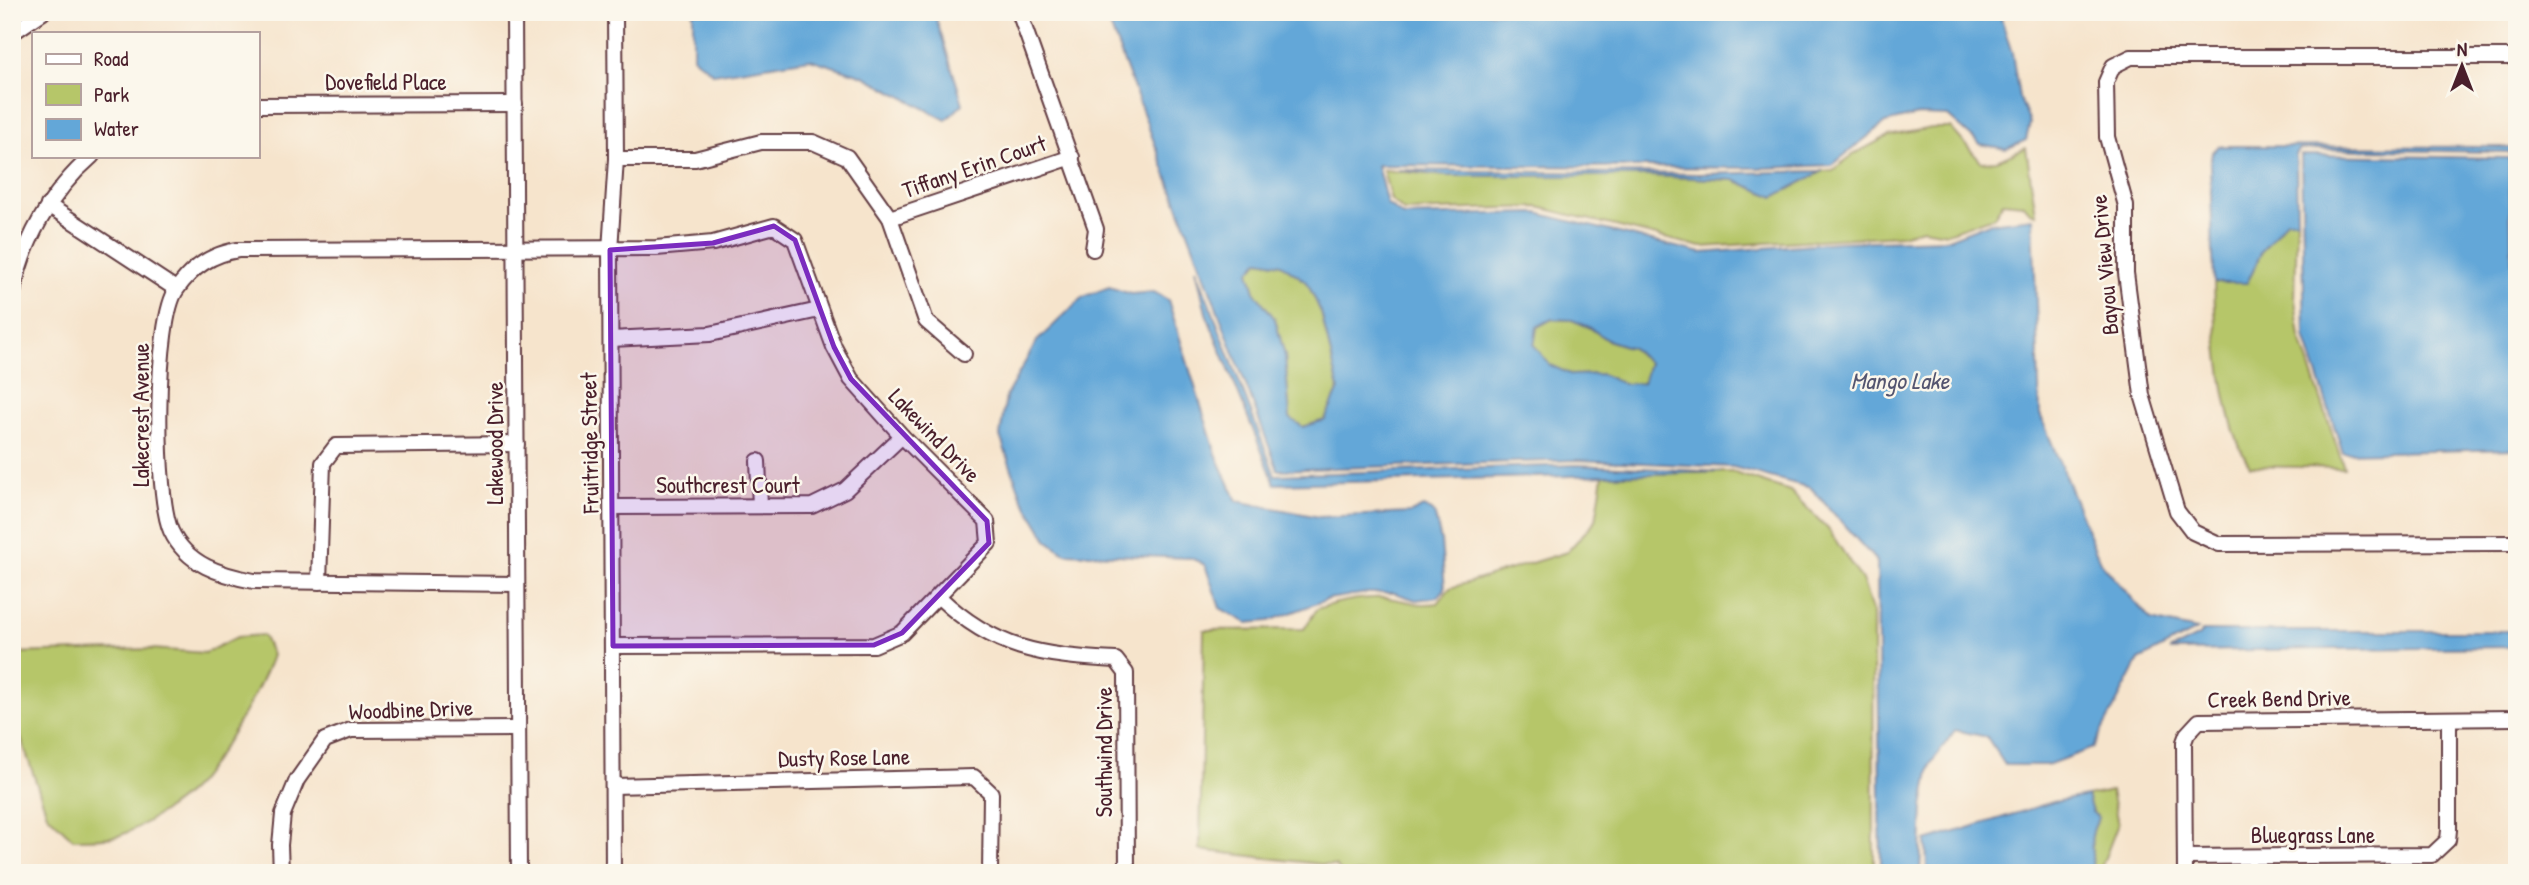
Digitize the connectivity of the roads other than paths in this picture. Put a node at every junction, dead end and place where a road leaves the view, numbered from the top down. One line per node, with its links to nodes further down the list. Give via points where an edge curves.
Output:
1 (43, 12): 5 (street)
2 (514, 12): 7 (street, Lakewood Drive)
3 (615, 12): 11 (street, Fruitridge Street)
4 (1019, 12): 9 (street)
5 (12, 33)
6 (2517, 57): 28 (street, Bayou View Drive, via 2131,57 2113,66 2106,82 2109,149 2126,206 2129,301 2142,395 2157,453 2183,522 2204,540 2219,544)
7 (515, 104): 8 (street, Dovefield Place); 15 (street, Lakewood Drive)
8 (259, 105)
9 (1072, 157): 13 (street, Tiffany Erin Court); 14 (street, via 1096,229)
10 (90, 158): 12 (street)
11 (616, 159): 13 (street, via 695,159 761,142 813,142 847,157); 16 (street, Fruitridge Street)
12 (48, 205): 17 (street); 18 (street)
13 (890, 218): 22 (street, via 926,321)
14 (1093, 249)
15 (516, 250): 16 (street, Lakewind Drive); 18 (street, Lakecrest Avenue, via 238,250 203,262); 24 (street, Lakewood Drive)
16 (610, 250): 20 (street, Lakewind Drive, via 713,243 774,226 795,240); 21 (street, Fruitridge Street)
17 (14, 271): 19 (street)
18 (176, 289): 29 (street, Lakecrest Avenue, via 166,311 161,341 161,495 171,532 192,559 223,575 254,582)
19 (12, 298)
20 (820, 310): 21 (street, via 710,334); 23 (street, Lakewind Drive, via 851,379)
21 (611, 339): 27 (street, Fruitridge Street)
22 (964, 354)
23 (902, 436): 26 (street, Southcrest Court, via 845,490 812,506); 31 (street, Lakewind Drive, via 987,521 989,543)
24 (517, 444): 29 (street, via 336,446 323,463); 30 (street, Lakewood Drive)
25 (758, 461): 26 (street)
26 (760, 506): 27 (street, Southcrest Court)
27 (613, 507): 32 (street, Fruitridge Street)
28 (2517, 543)
29 (319, 582): 30 (street, Lakecrest Avenue)
30 (517, 584): 35 (street, Lakewood Drive)
31 (939, 597): 32 (street, Lakewind Drive, via 902,633 874,645); 42 (street, Southwind Drive, via 965,621 1007,643 1054,657 1116,660 1126,673)
32 (613, 646): 36 (street, Fruitridge Street)
33 (2517, 718): 34 (street, Creek Bend Drive)
34 (2449, 719): 37 (street, Bluegrass Lane, via 2449,830 2440,849 2418,856); 37 (street, Creek Bend Drive, via 2199,721 2184,742)
35 (518, 729): 38 (street, Woodbine Drive, via 351,730 325,740 297,780 283,814); 39 (street, Lakewood Drive)
36 (612, 786): 40 (street, Fruitridge Street); 41 (street, Dusty Rose Lane, via 974,776 991,793)
37 (2185, 857): 43 (street, Creek Bend Drive)
38 (281, 873)
39 (519, 873)
40 (613, 873)
41 (990, 873)
42 (1127, 873)
43 (2185, 873)

